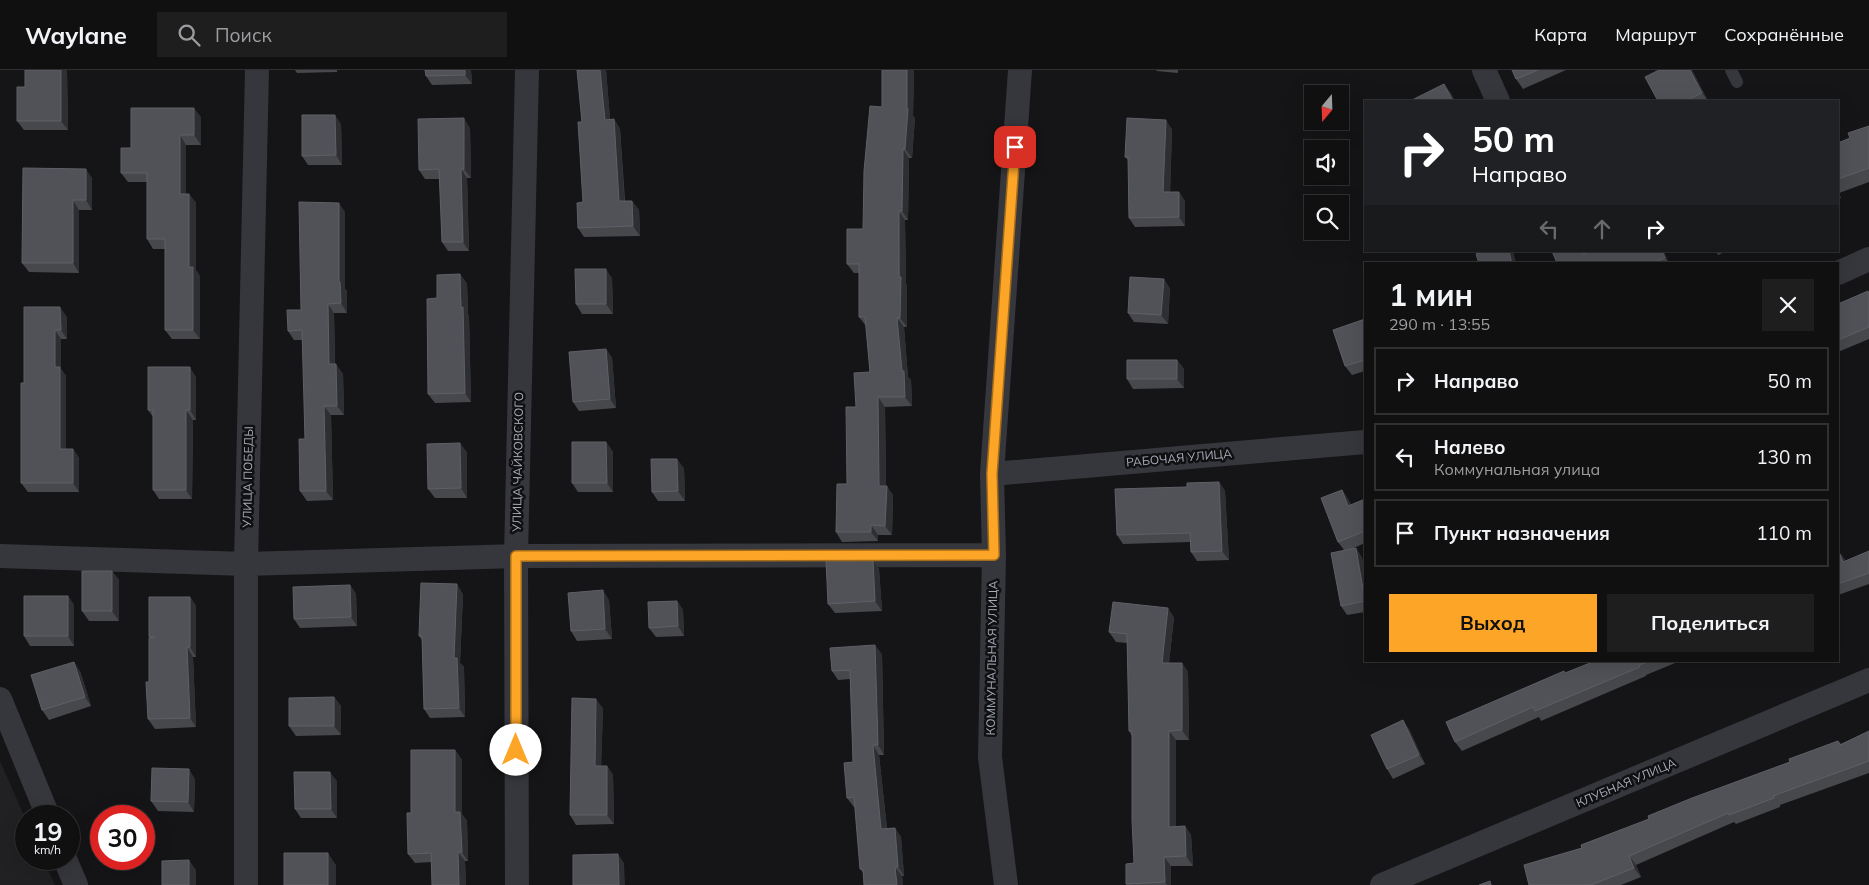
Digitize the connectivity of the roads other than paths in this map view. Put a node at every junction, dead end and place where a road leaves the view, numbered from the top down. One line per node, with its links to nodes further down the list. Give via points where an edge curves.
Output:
1 (256, 70): 15 (street, УЛИЦА ПОБЕДЫ)
2 (527, 70): 14 (street, УЛИЦА ЧАЙКОВСКОГО)
3 (1020, 70): 11 (street, КОММУНАЛЬНАЯ УЛИЦА)
4 (1484, 70): 7 (street)
5 (1731, 70): 6 (lane)
6 (1736, 82)
7 (1498, 100)
8 (1869, 259): 9 (street)
9 (1839, 273)
10 (1364, 442): 11 (street, РАБОЧАЯ УЛИЦА)
11 (992, 474): 12 (street, КОММУНАЛЬНАЯ УЛИЦА)
12 (994, 555): 14 (street); 23 (street, КОММУНАЛЬНАЯ УЛИЦА, via 990,757)
13 (0, 556): 15 (street)
14 (516, 556): 15 (street); 22 (street, УЛИЦА ЧАЙКОВСКОГО)
15 (246, 564): 21 (street, УЛИЦА ПОБЕДЫ)
16 (1869, 680): 24 (street, КЛУБНАЯ УЛИЦА)
17 (0, 699): 18 (street)
18 (43, 805)
19 (70, 870): 20 (street)
20 (76, 885)
21 (246, 885)
22 (517, 885)
23 (1006, 885)
24 (1382, 885)

